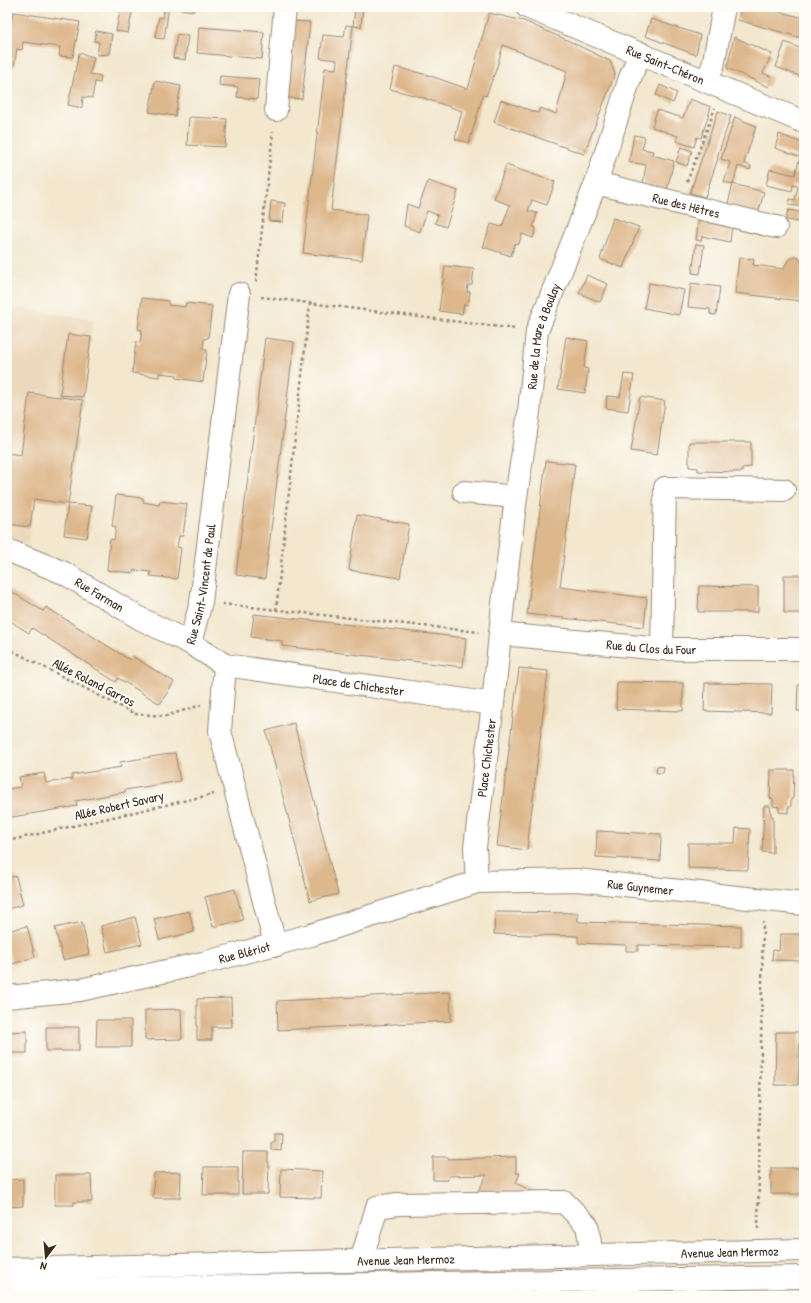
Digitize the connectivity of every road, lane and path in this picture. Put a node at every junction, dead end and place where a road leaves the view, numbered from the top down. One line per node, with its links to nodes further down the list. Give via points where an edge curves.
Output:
1 (285, 7): 6 (street)
2 (527, 7): 4 (street, Rue Saint-Chéron)
3 (724, 7): 5 (street, via 713,66)
4 (640, 53): 5 (street, Rue Saint-Chéron); 8 (street, Rue de la Mare à Boulay)
5 (714, 85): 7 (street, Rue Saint-Chéron); 9 (path)
6 (276, 110): 11 (path)
7 (804, 122)
8 (596, 183): 9 (street, Rue des Hêtres); 13 (street, Rue de la Mare à Boulay)
9 (680, 203): 10 (street, Rue des Hêtres)
10 (776, 227)
11 (247, 295): 12 (path); 18 (street, Rue Saint-Vincent de Paul)
12 (310, 303): 13 (path); 19 (path)
13 (536, 331): 16 (street, Rue de la Mare à Boulay, via 529,412)
14 (784, 490): 23 (street, via 665,488)
15 (464, 492): 16 (street)
16 (516, 497): 20 (street, Rue de la Mare à Boulay)
17 (7, 550): 21 (street, Rue Farman, via 64,573 141,619)
18 (201, 602): 19 (path); 21 (street, Rue Saint-Vincent de Paul)
19 (276, 610): 20 (path)
20 (500, 634): 23 (street, Rue du Clos du Four); 27 (street, Place Chichester)
21 (190, 643): 25 (street, Rue Saint-Vincent de Paul)
22 (7, 648): 26 (path, Allée Roland Garros, via 135,714 166,716)
23 (662, 649): 24 (street, Rue du Clos du Four)
24 (804, 649)
25 (225, 665): 26 (street); 27 (street, Place de Chichester)
26 (222, 698): 28 (street, via 220,731)
27 (493, 704): 30 (street, Place Chichester, via 475,847)
28 (236, 789): 29 (path, Allée Robert Savary); 33 (street)
29 (7, 841)
30 (477, 882): 31 (street, Rue Guynemer, via 577,880); 33 (street, Rue Blériot)
31 (763, 900): 32 (street, Rue Guynemer); 36 (path)
32 (804, 904)
33 (277, 945): 34 (street, Rue Blériot, via 80,990)
34 (7, 997)
35 (804, 1250): 36 (street, Avenue Jean Mermoz)
36 (757, 1251): 37 (street, Avenue Jean Mermoz)
37 (592, 1255): 38 (street, Avenue Jean Mermoz); 38 (street, via 587,1225 564,1202 398,1204 377,1207)
38 (361, 1261): 39 (street, Avenue Jean Mermoz)
39 (7, 1270)
40 (804, 1278): 41 (street, Avenue Jean Mermoz)
41 (7, 1290)

